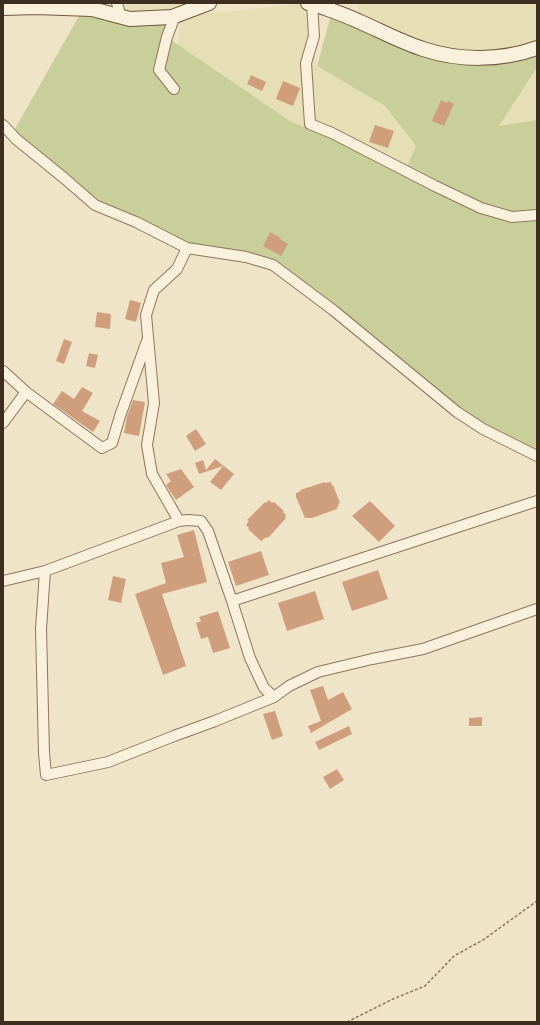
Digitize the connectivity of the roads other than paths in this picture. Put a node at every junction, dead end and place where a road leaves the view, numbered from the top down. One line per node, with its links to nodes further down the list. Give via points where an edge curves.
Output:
1 (117, 3): 7 (street)
2 (206, 3): 6 (street)
3 (308, 3): 4 (street)
4 (312, 3): 8 (street, via 421,49 442,55 498,58); 11 (street, via 314,36 306,63 310,124 481,208 512,218)
5 (3, 8): 7 (street, via 92,9)
6 (175, 16): 7 (street); 9 (street, via 159,70)
7 (121, 18)
8 (537, 48)
9 (174, 88)
10 (3, 125): 12 (street, via 16,139 95,205)
11 (537, 215)
12 (187, 248): 13 (street, via 177,269 154,290 146,315); 17 (street, via 273,265 344,319 457,412 483,429)
13 (148, 337): 15 (street, via 112,443 102,448); 19 (street, via 154,403 147,445 152,474)
14 (3, 371): 15 (street)
15 (26, 392): 16 (street)
16 (3, 423)
17 (537, 456)
18 (537, 501): 22 (street)
19 (179, 521): 20 (street); 22 (street, via 201,521 208,531)
20 (45, 571): 21 (street); 24 (street, via 41,628 46,775 108,762)
21 (3, 581)
22 (232, 601): 24 (street, via 250,658 264,688)
23 (537, 609): 24 (street, via 423,649 318,672 289,686)
24 (274, 698)

